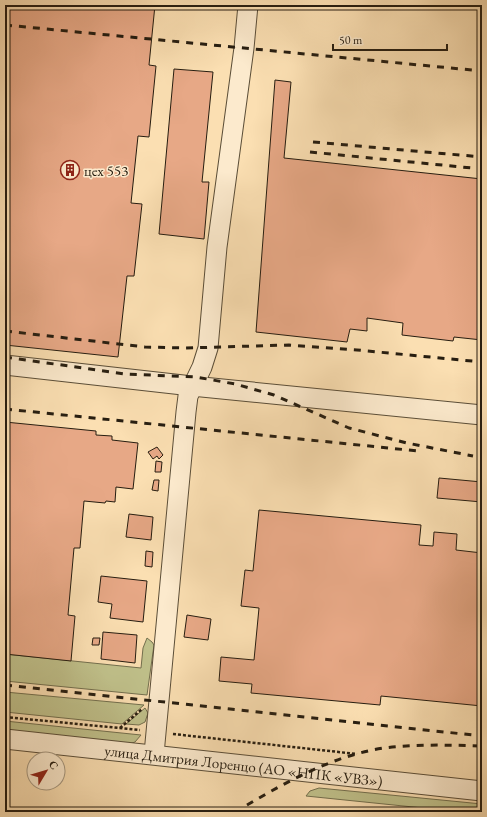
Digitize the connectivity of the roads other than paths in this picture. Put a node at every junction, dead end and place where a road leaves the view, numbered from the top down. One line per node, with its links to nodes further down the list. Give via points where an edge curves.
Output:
1 (248, 5): 3 (lane, via 217,247 208,348)
2 (5, 365): 3 (lane)
3 (192, 386): 4 (lane); 6 (lane, via 186,412)
4 (482, 415)
5 (5, 740): 6 (lane, улица Дмитрия Лоренцо (АО «НПК «УВЗ»))
6 (154, 754): 7 (lane, улица Дмитрия Лоренцо (АО «НПК «УВЗ»), via 306,774)
7 (482, 791)

